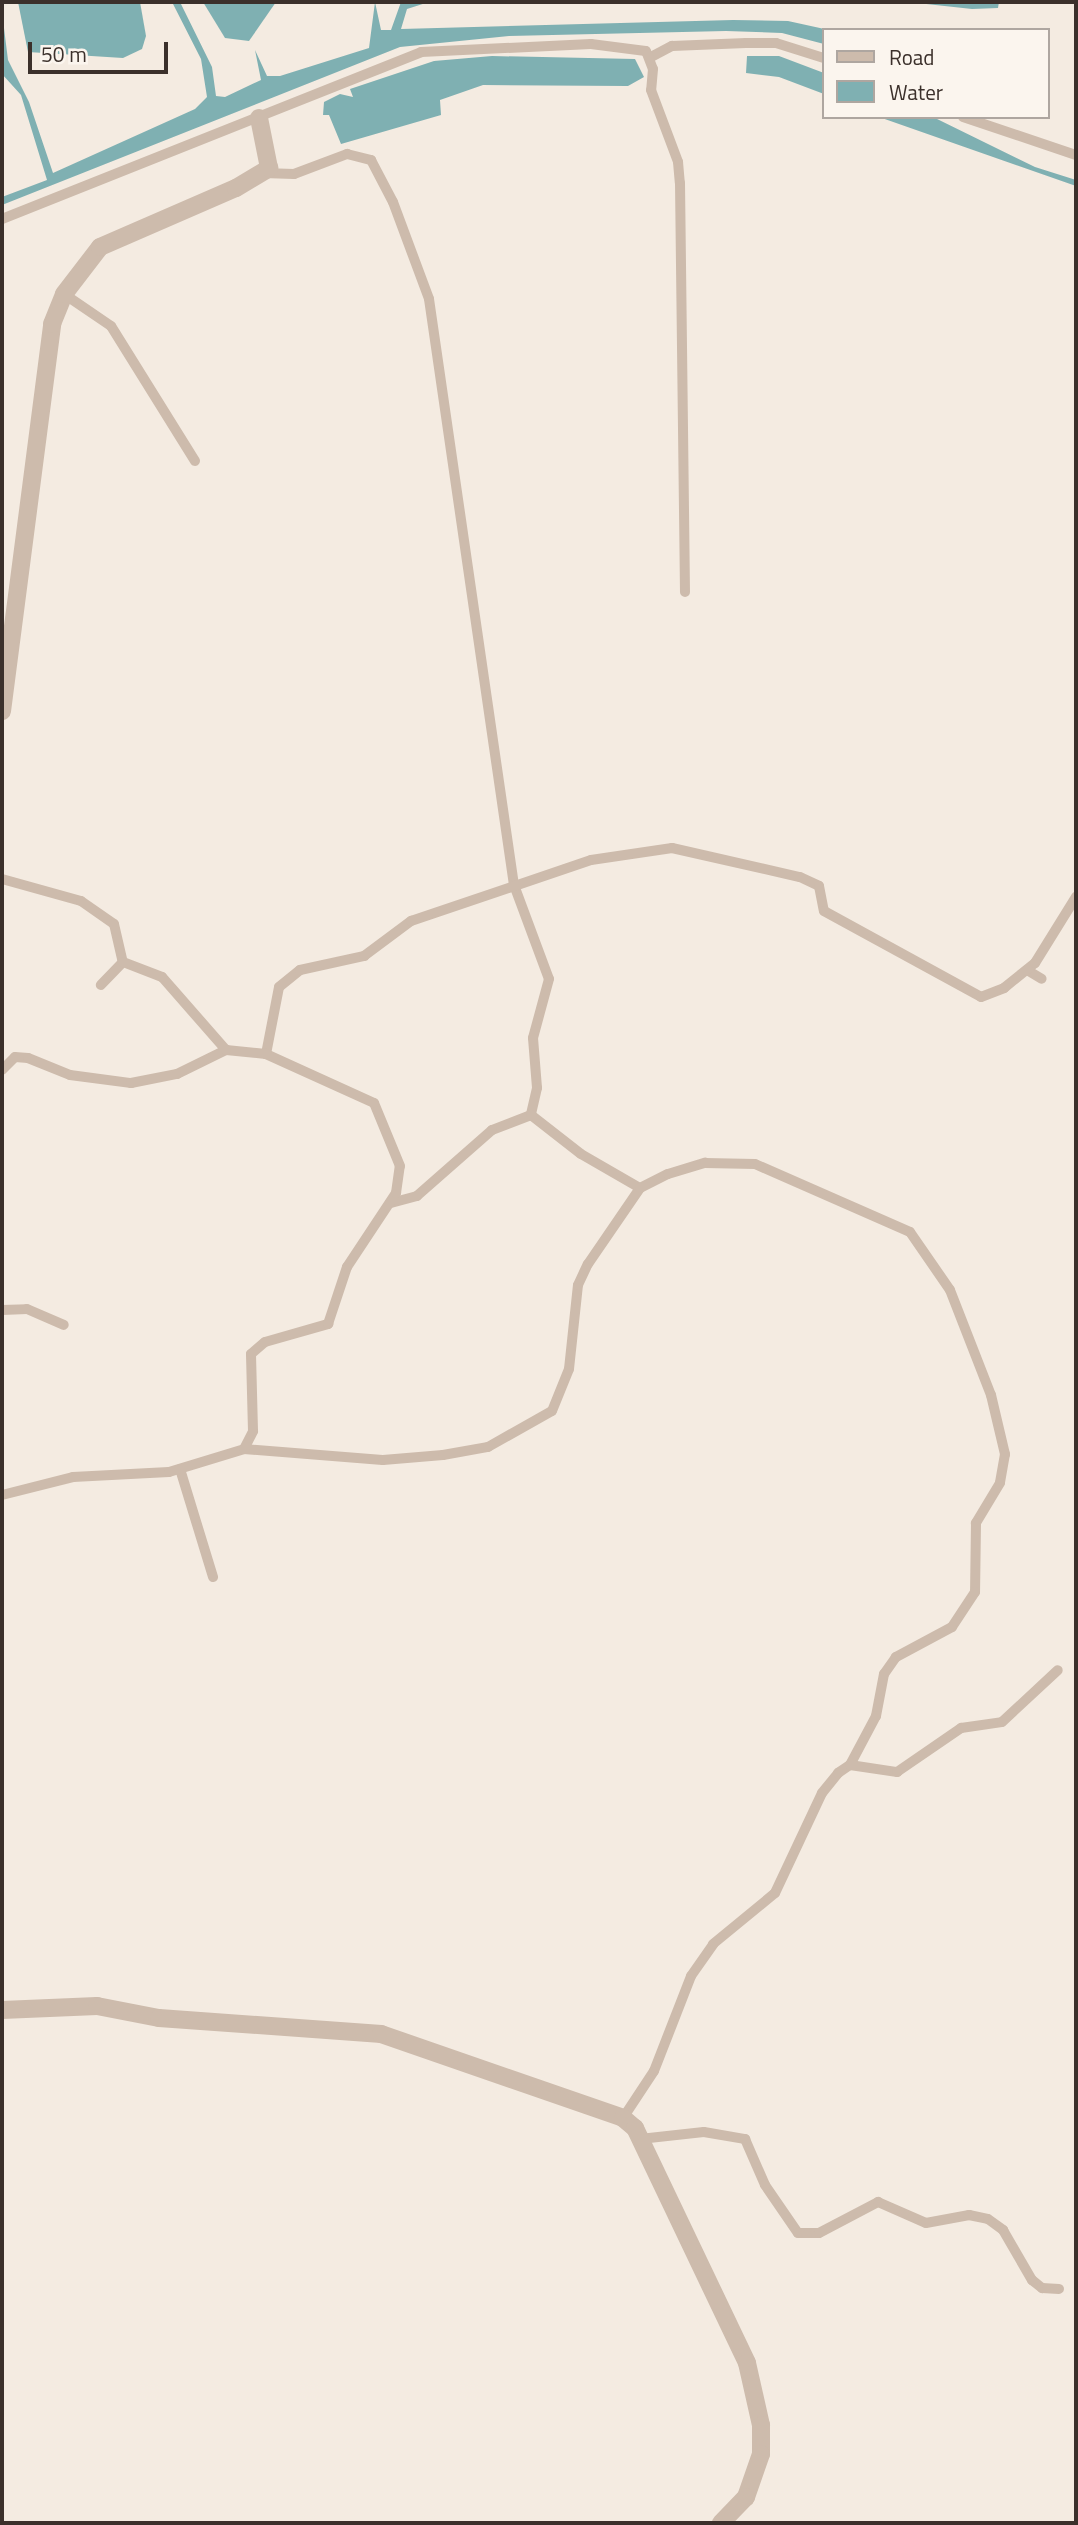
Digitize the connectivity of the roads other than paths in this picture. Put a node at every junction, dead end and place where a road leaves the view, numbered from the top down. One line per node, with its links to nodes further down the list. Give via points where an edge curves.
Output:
1 (652, 57): 2 (lane, via 672,46 776,43); 3 (lane, via 646,51 591,44 421,52); 10 (lane, via 651,90 680,183)
2 (822, 57)
3 (259, 118): 6 (street, via 269,156); 7 (lane)
4 (969, 119): 5 (lane)
5 (1076, 155)
6 (263, 173): 8 (street, via 100,247); 13 (lane, via 294,174 347,154 371,160 393,202 429,299)
7 (2, 219)
8 (64, 294): 9 (lane, via 111,327); 11 (street, via 52,324)
9 (195, 461)
10 (685, 592)
11 (2, 711)
12 (2, 879): 15 (lane, via 100,909 114,923)
13 (514, 885): 16 (lane, via 591,860 672,848 800,877 819,886 824,911 965,992 981,997 994,993); 20 (lane, via 411,921 364,956 288,977 279,986); 22 (lane, via 549,979 533,1038 537,1088)
14 (1076, 897): 16 (lane)
15 (123, 962): 18 (lane); 19 (lane, via 162,976)
16 (1027, 970): 17 (lane)
17 (1042, 979)
18 (101, 985)
19 (226, 1050): 20 (lane); 21 (lane, via 177,1074 131,1083 70,1075 28,1058 15,1057)
20 (266, 1055): 24 (lane, via 374,1103 400,1166)
21 (2, 1070)
22 (531, 1115): 23 (lane, via 581,1154); 24 (lane, via 492,1130 417,1196)
23 (640, 1188): 27 (lane, via 578,1285 569,1369 552,1411 488,1447 443,1455 383,1460); 32 (lane, via 668,1174 733,1160 796,1178 910,1232 950,1290 991,1395 1005,1454 1000,1483 976,1523 975,1592 952,1627 896,1657 884,1674 876,1716)
24 (390, 1203): 27 (lane, via 347,1267 328,1324 265,1342 251,1354 253,1431)
25 (2, 1310): 26 (lane, via 27,1309)
26 (64, 1325)
27 (244, 1449): 28 (lane)
28 (180, 1469): 29 (lane, via 73,1477); 30 (lane)
29 (2, 1495)
30 (213, 1577)
31 (1058, 1670): 32 (lane, via 1002,1722 961,1728 897,1772)
32 (850, 1765): 34 (lane, via 822,1793 775,1893 713,1944 691,1976 654,2071)
33 (2, 2010): 34 (street, via 97,2006 159,2018 380,2034)
34 (622, 2118): 35 (street)
35 (640, 2139): 36 (lane, via 705,2132 745,2139 765,2185 798,2233 819,2233 878,2202 926,2223 970,2215 988,2219 1003,2230 1032,2280 1042,2288); 37 (street, via 686,2245 737,2337 755,2396 761,2426 755,2478 737,2511)
36 (1059, 2289)
37 (721, 2523)

